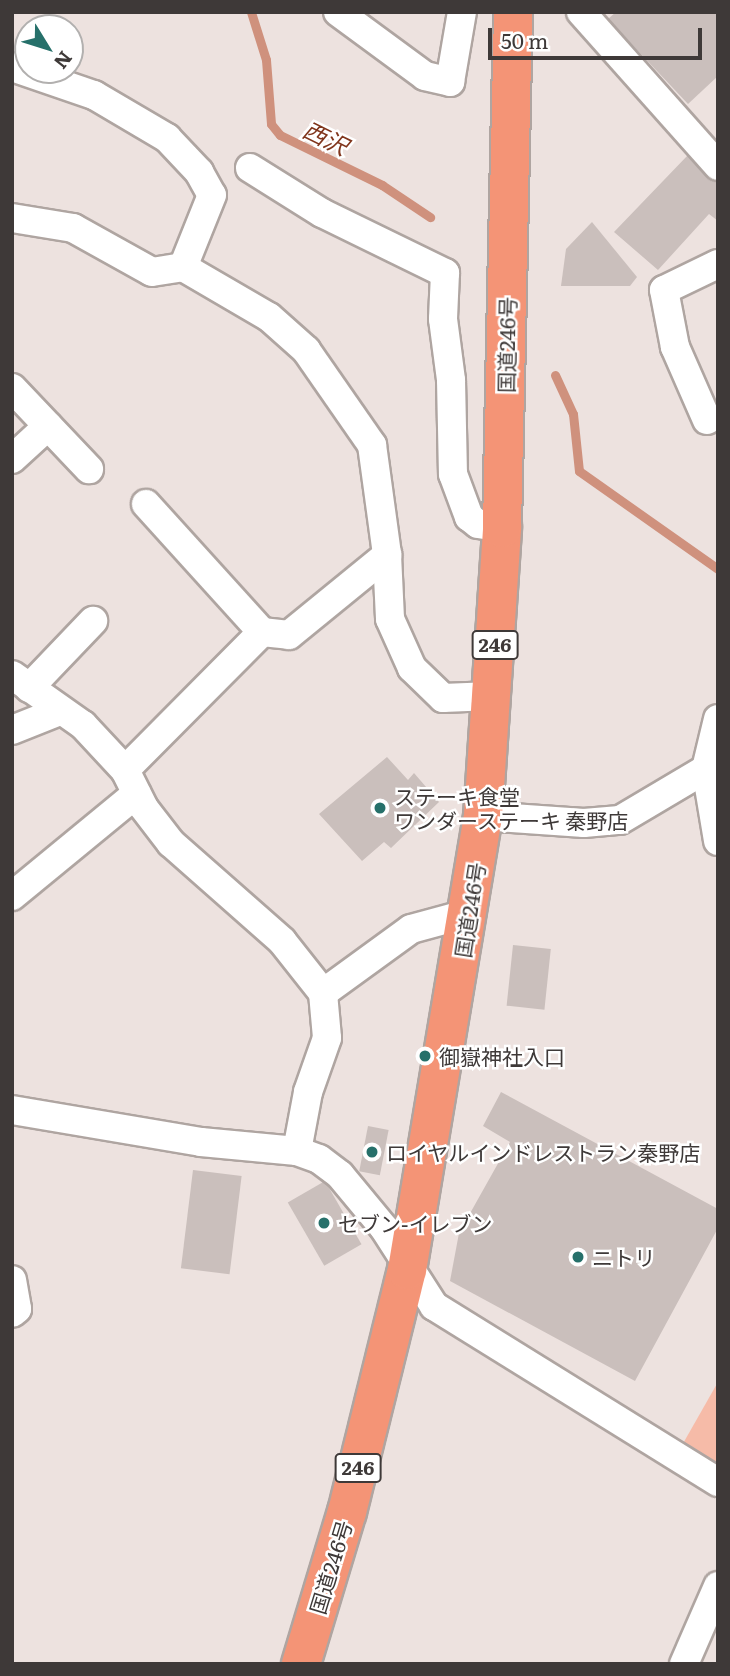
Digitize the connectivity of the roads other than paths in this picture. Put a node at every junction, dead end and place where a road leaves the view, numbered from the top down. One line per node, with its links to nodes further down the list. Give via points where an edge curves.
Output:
1 (338, 12): 2 (street, via 425,76 450,82)
2 (462, 12)
3 (513, 12): 17 (highway, 国道246号 / 246)
4 (581, 12): 6 (street)
5 (12, 67): 10 (street, via 94,95 167,138 199,172 212,195)
6 (718, 166)
7 (250, 168): 17 (street, via 322,213 445,273 443,319 451,380 453,474 469,517 478,524)
8 (12, 218): 10 (street, via 73,228 152,272)
9 (718, 264): 12 (street, via 664,290 675,347)
10 (183, 267): 18 (street, via 269,317 306,350 348,409 372,445)
11 (12, 388): 13 (street)
12 (707, 420)
13 (48, 426): 14 (street); 15 (street)
14 (12, 459)
15 (89, 469)
16 (146, 504): 20 (street)
17 (502, 528): 22 (highway, 国道246号 / 246)
18 (387, 555): 20 (street, via 289,635); 22 (street, via 390,620 412,668 443,698)
19 (93, 621): 21 (street)
20 (262, 632): 27 (street)
21 (21, 681): 23 (street)
22 (492, 696): 28 (highway, 国道246号 / 246)
23 (60, 710): 25 (street); 27 (street, via 83,725)
24 (718, 719): 26 (street)
25 (12, 730)
26 (706, 769): 28 (street, via 620,820 584,823); 29 (street)
27 (131, 782): 30 (street); 32 (street, via 171,843 282,941)
28 (483, 816): 31 (highway, 国道246号 / 246)
29 (718, 841)
30 (12, 896)
31 (470, 913): 32 (street, via 411,929); 35 (highway, 国道246号 / 246)
32 (323, 993): 34 (street, via 327,1038 308,1092)
33 (12, 1110): 34 (street, via 201,1142)
34 (297, 1151): 35 (street, via 319,1159 340,1175 384,1228)
35 (407, 1270): 38 (street, via 434,1306); 40 (highway, 国道246号 / 246, via 347,1512)
36 (12, 1280): 37 (street, via 17,1310)
37 (12, 1313)
38 (718, 1482)
39 (718, 1586): 41 (street)
40 (301, 1664)
41 (684, 1664)

